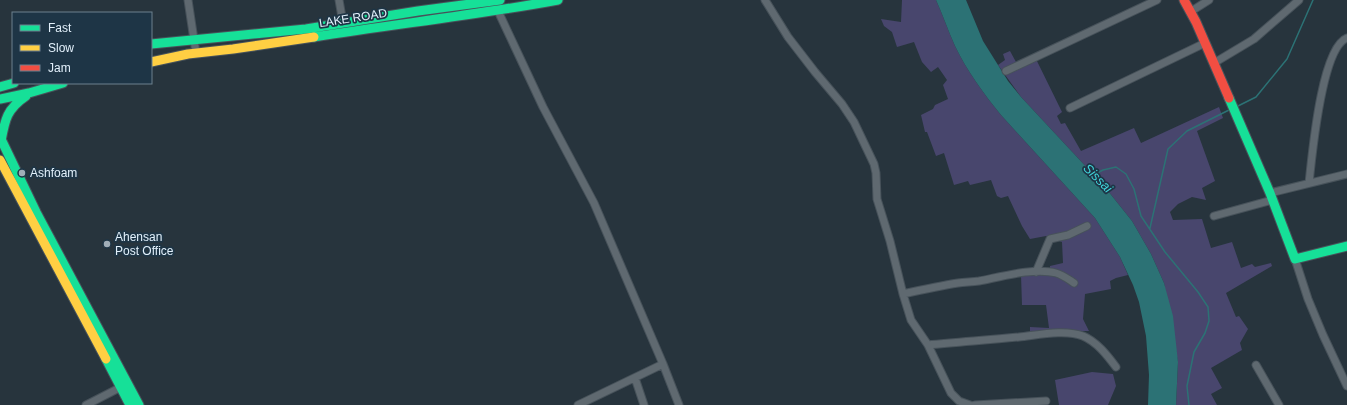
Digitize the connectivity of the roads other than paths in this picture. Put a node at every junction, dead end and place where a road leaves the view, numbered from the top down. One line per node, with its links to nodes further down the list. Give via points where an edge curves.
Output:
1 (188, 0): 14 (street)
2 (339, 0): 12 (street)
3 (500, 0): 12 (main road, LAKE ROAD)
4 (558, 0): 10 (main road, LAKE ROAD)
5 (765, 0): 38 (street, via 788,37 854,122 874,164 877,199)
6 (1157, 0): 20 (street)
7 (1184, 0): 11 (main road)
8 (1209, 0): 11 (street)
9 (1299, 0): 19 (street, via 1254,39)
10 (498, 11): 17 (main road, LAKE ROAD, via 418,20); 40 (street, via 543,107 594,203)
11 (1190, 12): 16 (main road)
12 (343, 23): 14 (main road, LAKE ROAD)
13 (1347, 38): 30 (street, via 1334,54 1325,78)
14 (194, 41): 15 (main road, LAKE ROAD); 17 (street)
15 (152, 44)
16 (1206, 44): 19 (main road); 26 (street)
17 (196, 53): 18 (main road, LAKE ROAD)
18 (152, 62)
19 (1214, 63): 31 (main road)
20 (1006, 71)
21 (12, 84): 23 (main road)
22 (60, 84): 24 (main road)
23 (0, 87)
24 (29, 93): 25 (main road); 27 (main road, via 10,109)
25 (0, 99)
26 (1070, 108)
27 (1, 139): 44 (main road)
28 (0, 160): 44 (main road, via 44,245)
29 (1347, 174): 30 (street)
30 (1309, 183): 31 (street)
31 (1271, 196): 32 (street); 35 (main road)
32 (1214, 216)
33 (1087, 226): 36 (street, via 1068,235 1050,239)
34 (1347, 246): 35 (main road)
35 (1295, 259): 45 (street, via 1323,336)
36 (1036, 272): 37 (street, via 1055,273); 38 (street, via 999,276)
37 (1074, 283)
38 (903, 294): 39 (street, via 911,320)
39 (928, 345): 42 (street, via 1075,334 1090,340 1100,348); 53 (street, via 951,393 959,401)
40 (663, 364): 43 (street); 52 (street)
41 (1256, 365): 55 (street)
42 (1116, 367)
43 (635, 378): 50 (street); 51 (street)
44 (125, 384): 47 (street); 48 (main road); 49 (main road)
45 (1347, 386)
46 (1046, 401): 54 (street)
47 (86, 405)
48 (130, 405)
49 (140, 405)
50 (578, 405)
51 (644, 405)
52 (680, 405)
53 (970, 405)
54 (975, 405)
55 (1279, 405)

